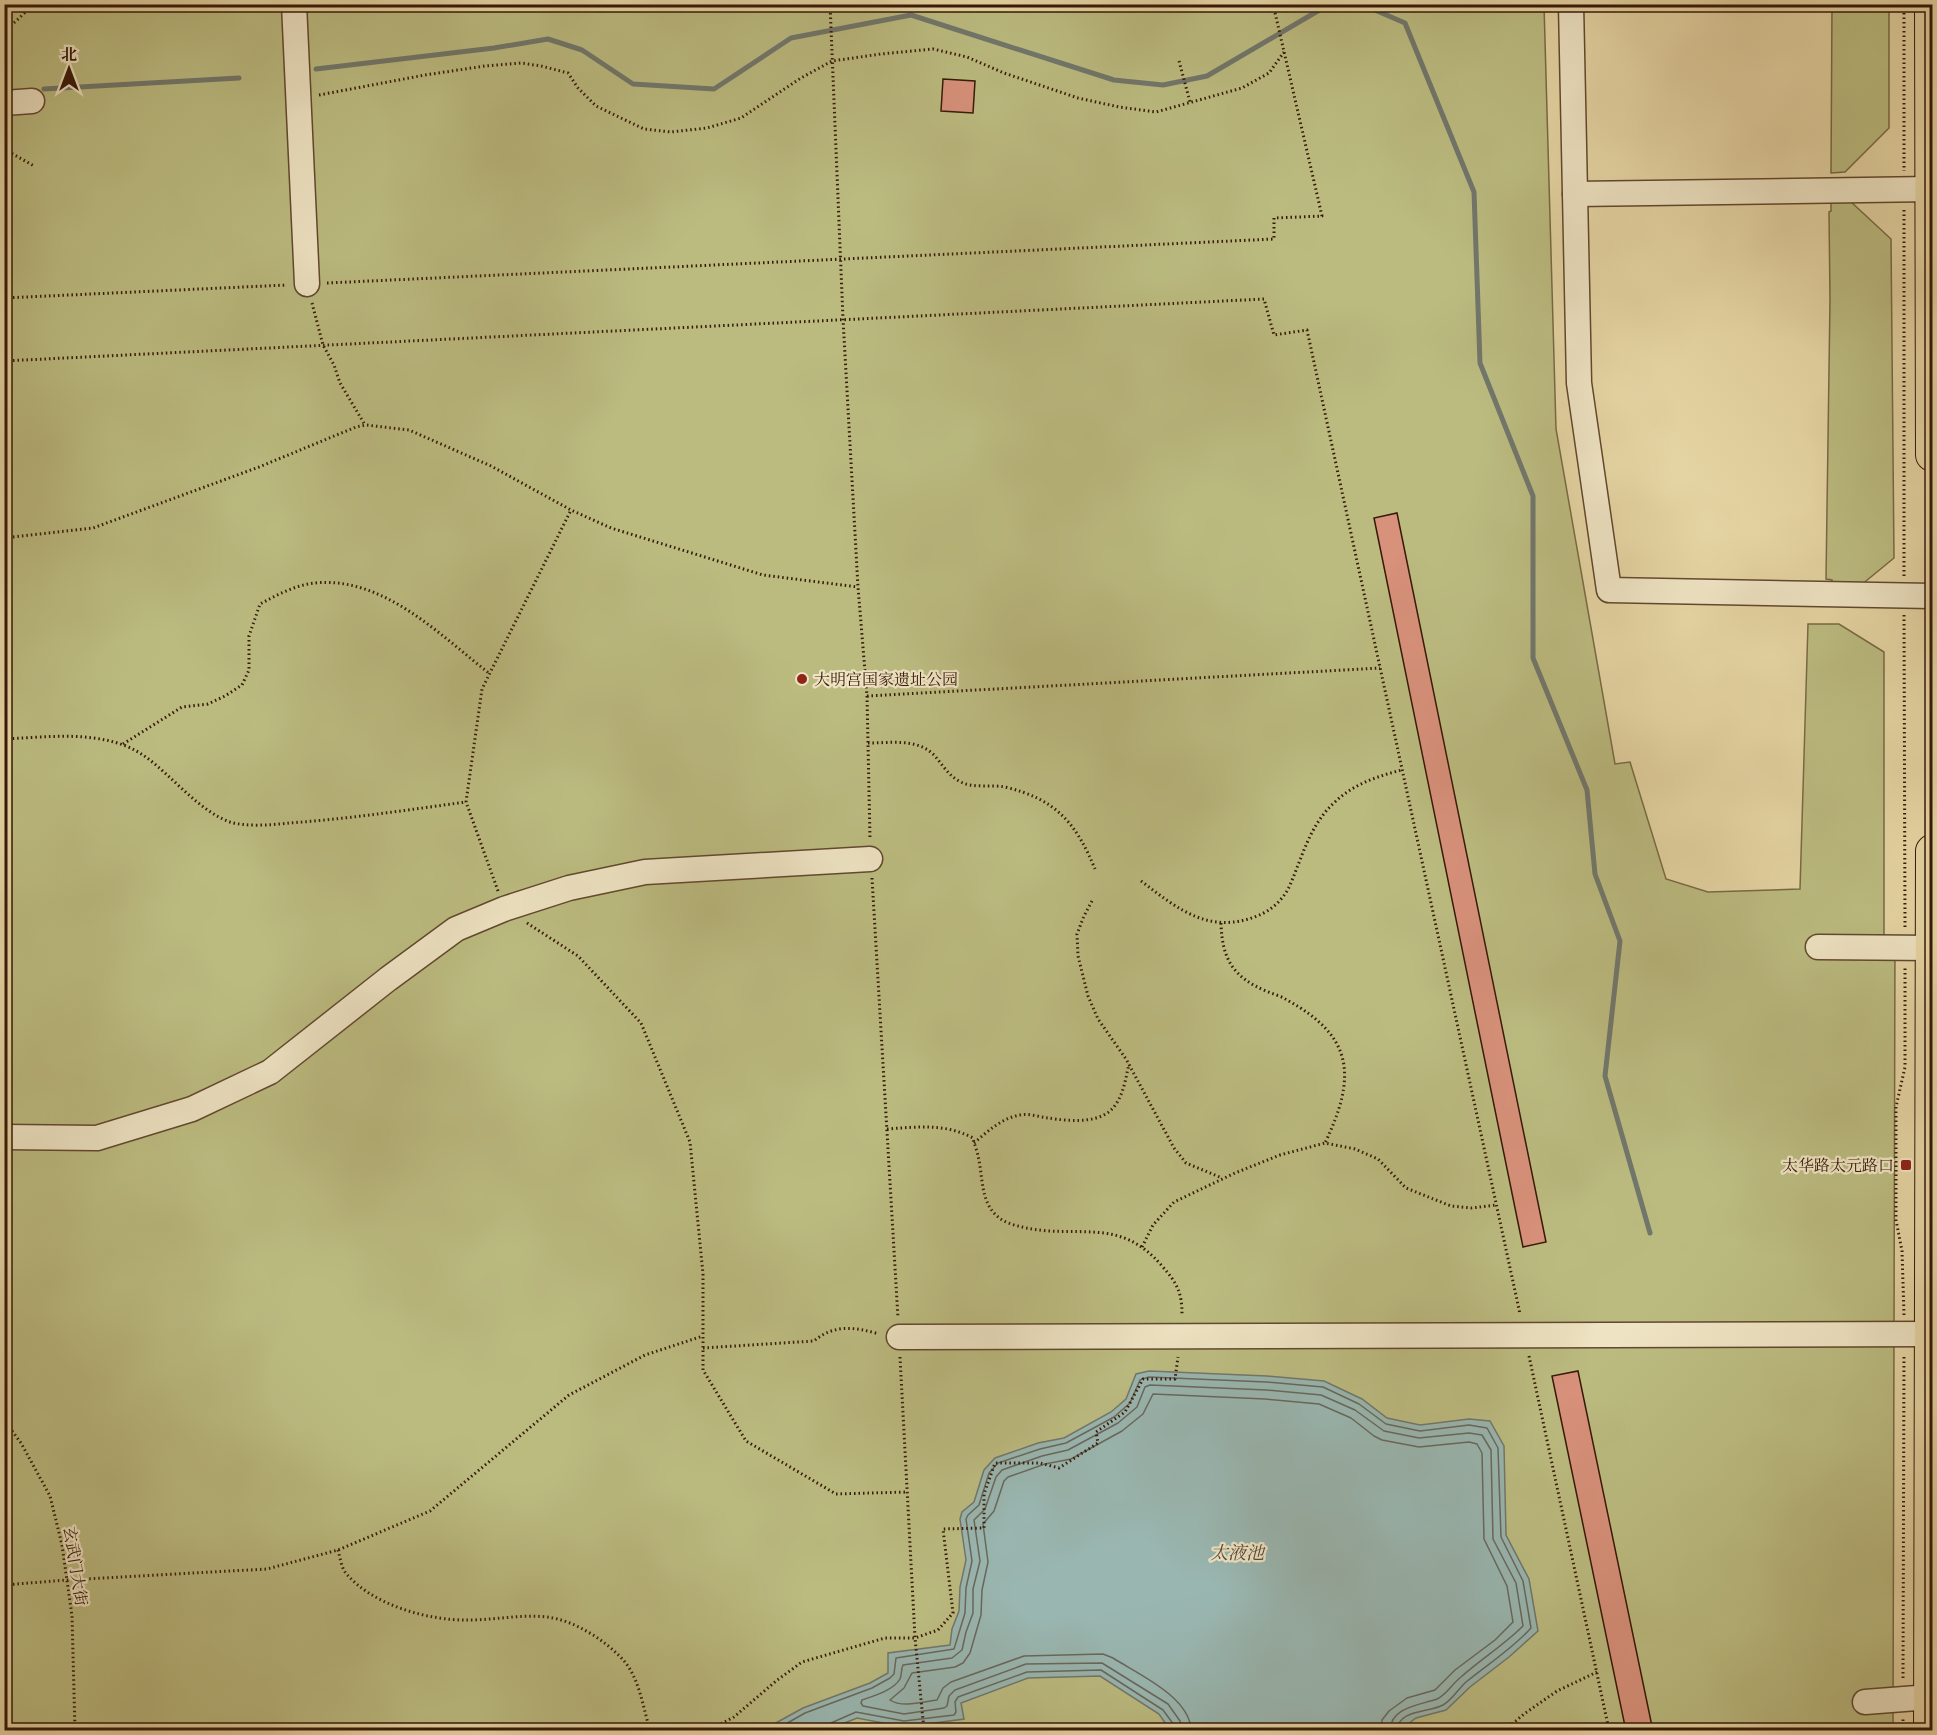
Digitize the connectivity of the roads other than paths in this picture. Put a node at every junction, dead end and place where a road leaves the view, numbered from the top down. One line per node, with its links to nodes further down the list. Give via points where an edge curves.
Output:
1 (294, 4): 8 (street)
2 (1571, 4): 7 (street)
3 (1931, 4): 6 (main road)
4 (32, 101): 5 (street)
5 (4, 103)
6 (1918, 189): 7 (street); 9 (main road)
7 (1575, 194): 10 (street, via 1579,383 1608,590)
8 (307, 284)
9 (1932, 455)
10 (1932, 596)
11 (1932, 850): 14 (main road)
12 (870, 859): 15 (street, via 645,872 569,888 456,929 270,1072 192,1109 97,1138)
13 (1818, 947): 14 (street)
14 (1918, 948): 16 (main road)
15 (4, 1137)
16 (1918, 1334): 17 (street); 18 (main road)
17 (899, 1337)
18 (1917, 1698): 19 (street); 20 (main road)
19 (1865, 1702)
20 (1930, 1731)

